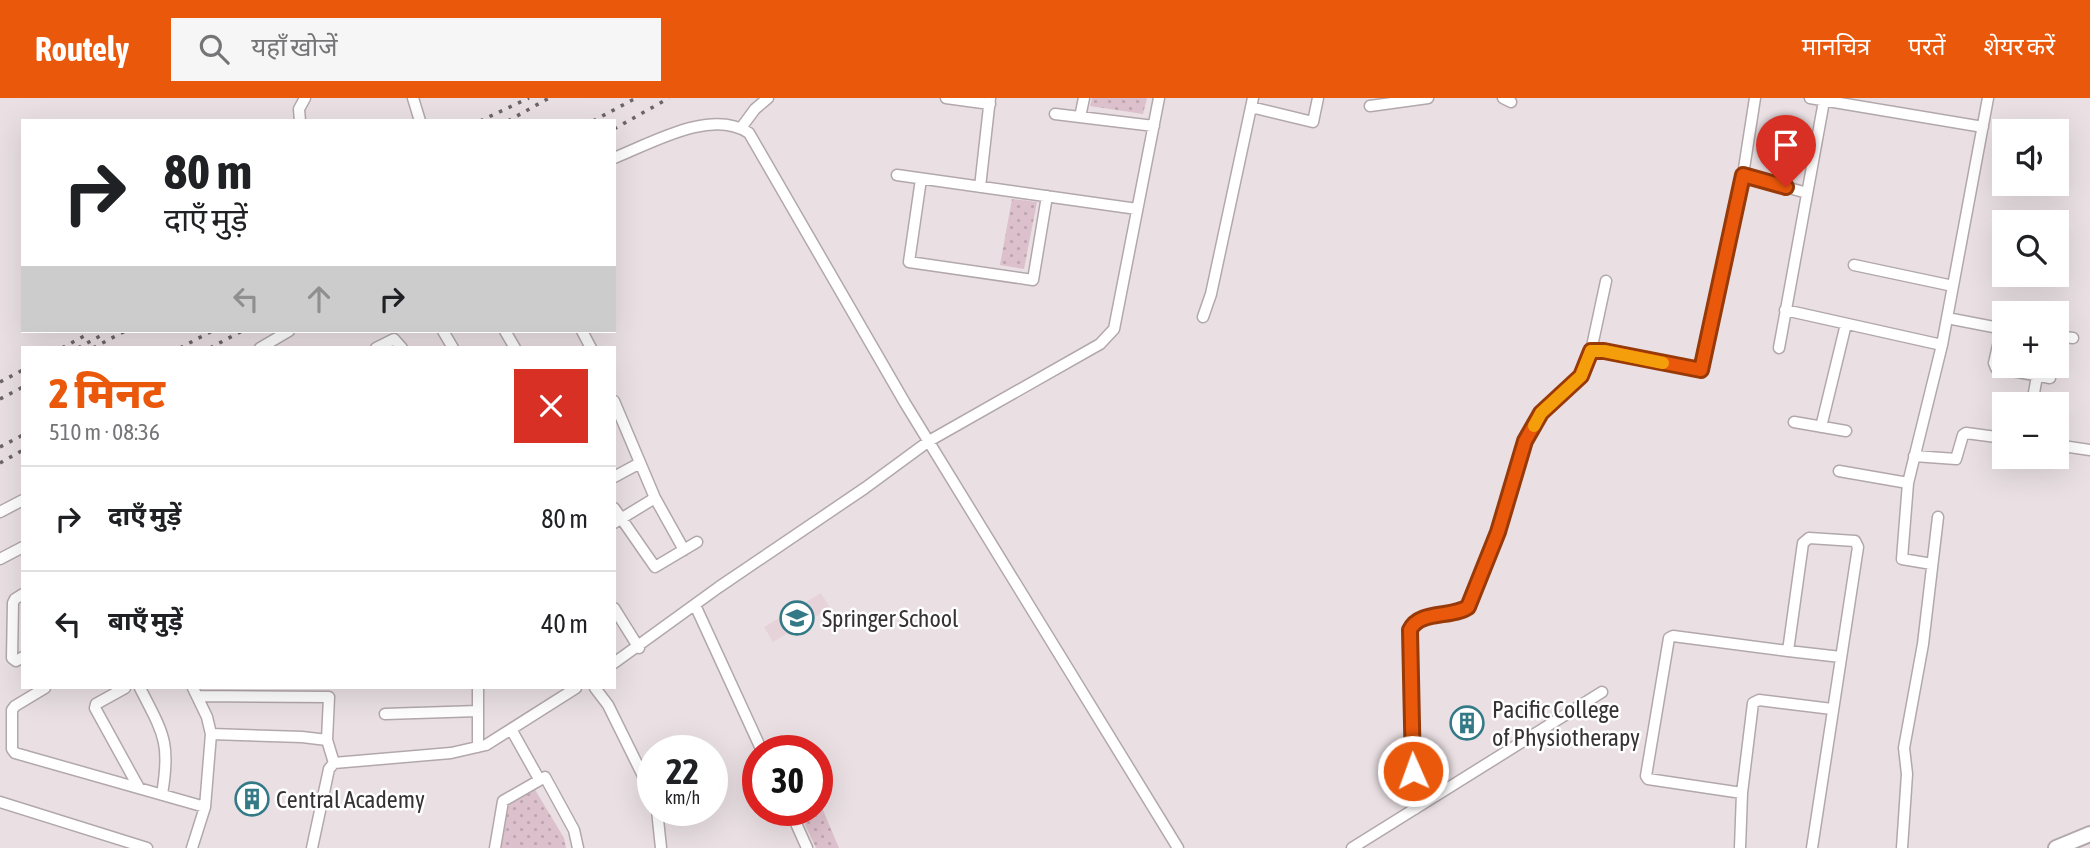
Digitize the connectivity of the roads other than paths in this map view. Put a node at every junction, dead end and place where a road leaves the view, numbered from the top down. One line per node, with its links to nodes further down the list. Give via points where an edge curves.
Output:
1 (305, 98): 18 (street)
2 (413, 98): 19 (street)
3 (768, 98): 22 (street)
4 (946, 98): 13 (street)
5 (1084, 98): 17 (street)
6 (1159, 98): 20 (street)
7 (1318, 98): 14 (street, via 1313,122)
8 (1428, 98): 15 (street)
9 (1755, 98): 24 (street)
10 (1810, 98): 12 (street)
11 (1988, 98): 21 (street)
12 (1824, 100): 21 (street); 28 (street)
13 (990, 101): 27 (street)
14 (1252, 103): 35 (street)
15 (1370, 106)
16 (1055, 114): 17 (street)
17 (1080, 117): 20 (street)
18 (300, 119)
19 (419, 119)
20 (1154, 126): 30 (street)
21 (1983, 127): 33 (street)
22 (741, 128): 23 (street, via 691,127); 53 (street, via 749,133)
23 (616, 157)
24 (1743, 175): 28 (street); 47 (street, via 1701,370)
25 (897, 176): 26 (street)
26 (921, 179): 27 (street); 29 (street, via 909,262 1019,278 1034,279)
27 (980, 187): 29 (street)
28 (1807, 193): 34 (street)
29 (1047, 196): 30 (street)
30 (1138, 209): 53 (street, via 1109,336)
31 (1854, 265): 33 (street)
32 (1606, 281): 47 (street)
33 (1953, 286): 36 (street)
34 (1785, 310): 37 (street); 46 (street)
35 (1203, 317)
36 (1947, 318): 38 (street); 42 (street)
37 (1846, 324): 42 (street); 50 (street)
38 (1992, 326)
39 (286, 333): 43 (street)
40 (2069, 338): 41 (street)
41 (2073, 338)
42 (1942, 345): 56 (street)
43 (263, 346)
44 (380, 346): 45 (street, via 394,339)
45 (400, 346)
46 (1779, 348)
47 (1591, 351): 107 (street, via 1581,376 1541,413 1525,441 1498,532 1468,607 1419,620 1410,630)
48 (618, 418): 57 (street)
49 (1794, 422): 50 (street)
50 (1821, 427): 51 (street)
51 (1846, 431)
52 (1992, 436): 56 (street, via 1966,433 1958,458)
53 (929, 441): 72 (street); 118 (street)
54 (2069, 447): 55 (street)
55 (2090, 450)
56 (1914, 456): 60 (street)
57 (640, 463): 59 (street); 61 (street)
58 (1839, 471): 60 (street)
59 (616, 476)
60 (1908, 483): 70 (street, via 1902,559)
61 (655, 498): 65 (street); 68 (street)
62 (21, 501): 63 (street)
63 (0, 512)
64 (1938, 517): 70 (street)
65 (618, 521): 68 (street, via 654,567)
66 (697, 542): 68 (street)
67 (21, 548): 69 (street)
68 (684, 550)
69 (0, 559)
70 (1932, 564): 122 (street, via 1904,748 1907,774)
71 (21, 595): 77 (street, via 13,603 12,658)
72 (695, 606): 74 (street); 96 (street)
73 (616, 611): 74 (street)
74 (639, 648): 78 (street)
75 (1788, 651): 76 (street); 76 (street, via 1803,543 1809,538 1855,541 1858,547); 103 (street, via 1669,638 1646,776)
76 (1841, 657): 89 (street)
77 (21, 658)
78 (616, 662)
79 (44, 689): 91 (street)
80 (123, 689): 102 (street, via 95,708)
81 (140, 689): 104 (street, via 164,736 167,754)
82 (478, 689): 92 (street)
83 (574, 689): 94 (street)
84 (596, 689): 100 (street)
85 (195, 692): 86 (street); 95 (street)
86 (233, 692): 87 (street)
87 (326, 692): 97 (street, via 330,699)
88 (1602, 692): 107 (street)
89 (1832, 709): 103 (street, via 1753,703); 121 (street)
90 (0, 710): 91 (street)
91 (12, 710): 102 (street, via 15,753)
92 (478, 711): 93 (street); 98 (street)
93 (385, 714)
94 (511, 729): 98 (street); 101 (street)
95 (211, 734): 97 (street); 106 (street)
96 (755, 735)
97 (327, 740): 99 (street)
98 (478, 747): 99 (street, via 451,754)
99 (334, 763): 113 (street)
100 (637, 764)
101 (539, 779): 114 (street, via 503,801); 115 (street, via 548,780 574,830)
102 (139, 788): 104 (street)
103 (1742, 793): 120 (street)
104 (162, 794): 106 (street)
105 (0, 802): 111 (street)
106 (205, 807): 112 (street)
107 (1415, 809): 119 (street)
108 (659, 826): 116 (street)
109 (797, 826): 117 (street)
110 (2090, 834): 123 (main road)
111 (147, 848)
112 (192, 848)
113 (312, 848)
114 (495, 848)
115 (578, 848)
116 (661, 848)
117 (807, 848)
118 (1178, 848)
119 (1352, 848)
120 (1740, 848)
121 (1812, 848)
122 (1902, 848)
123 (2056, 848)

